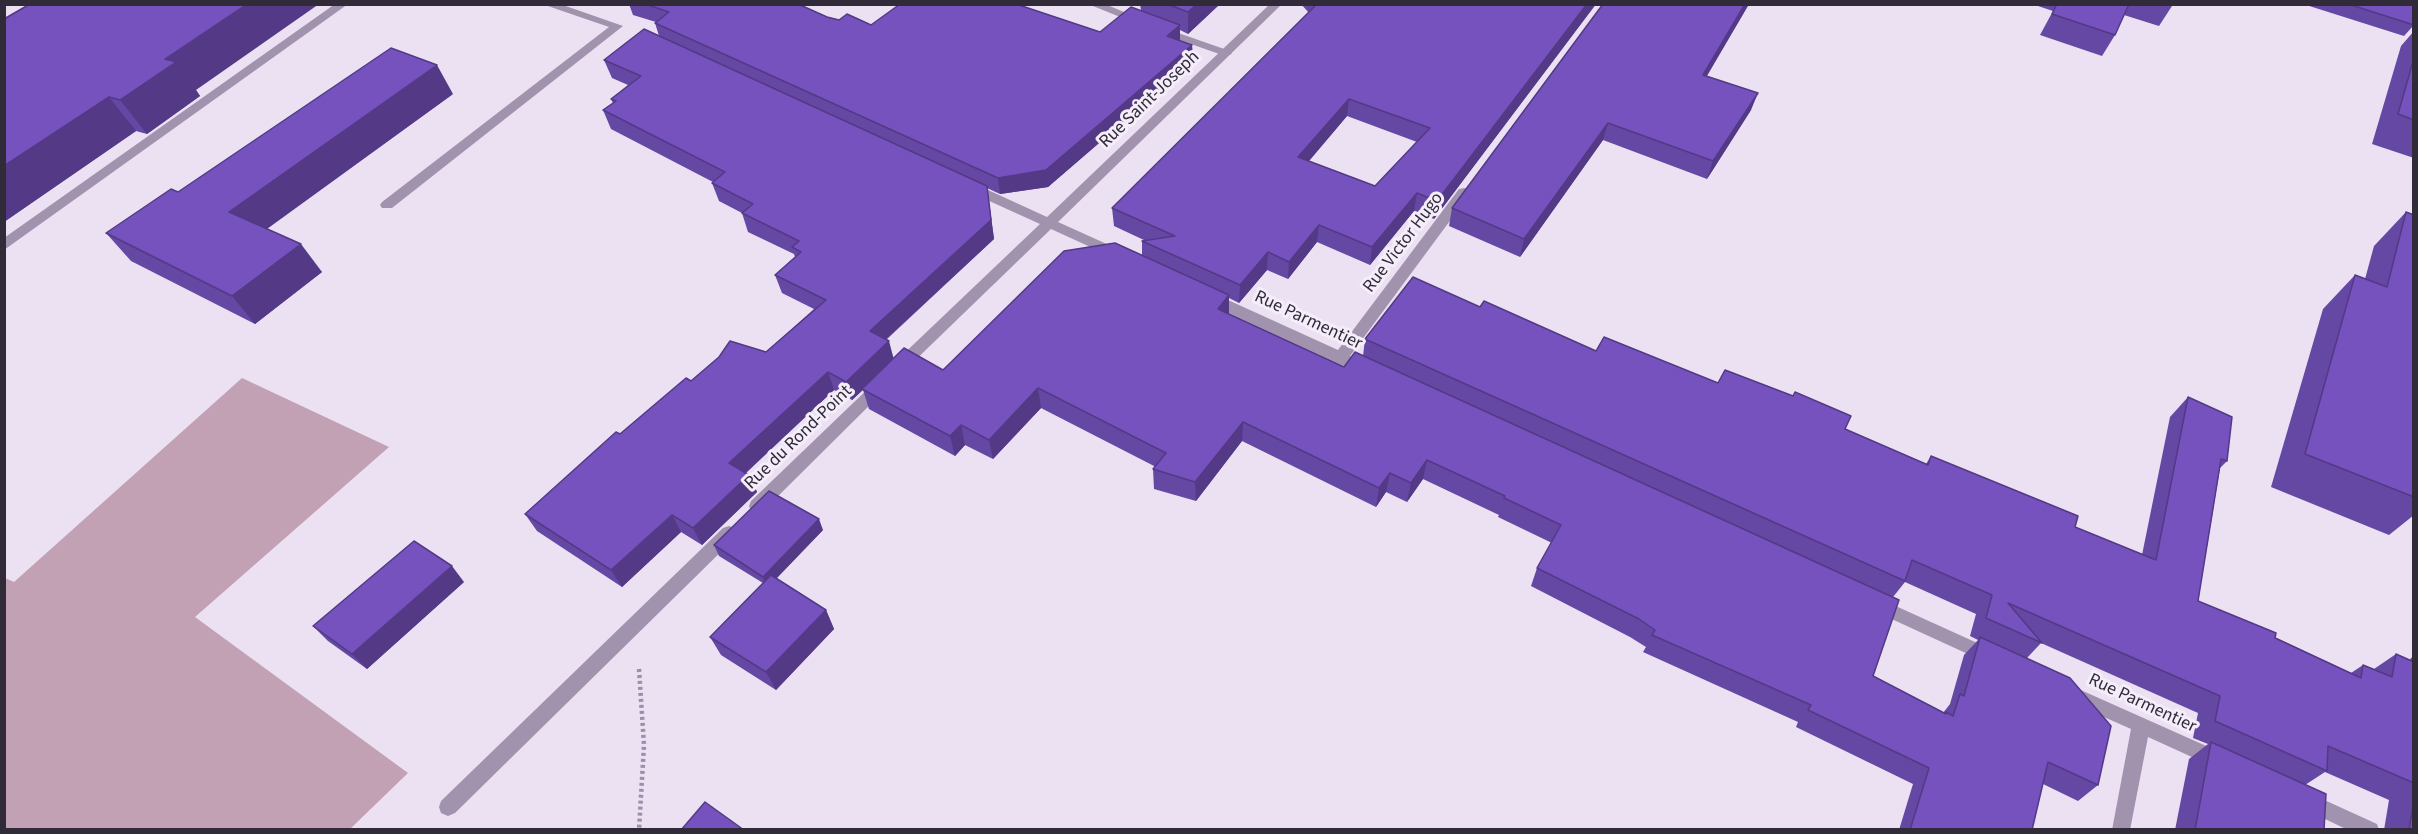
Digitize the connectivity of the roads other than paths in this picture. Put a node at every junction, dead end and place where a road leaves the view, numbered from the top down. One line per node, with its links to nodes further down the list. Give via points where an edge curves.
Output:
1 (343, 4): 10 (street)
2 (547, 4): 8 (street, via 617,26)
3 (1093, 4): 5 (street)
4 (1277, 4): 5 (street, Rue Saint-Joseph)
5 (1226, 53): 9 (street, Rue Saint-Joseph)
6 (1476, 177): 13 (street, Rue Victor Hugo)
7 (961, 183): 9 (street)
8 (387, 205)
9 (1048, 222): 11 (street); 21 (street, Rue du Rond-Point)
10 (4, 245)
11 (1135, 262)
12 (1200, 293): 13 (street, Rue Parmentier)
13 (1340, 358): 14 (street, Rue Parmentier)
14 (1383, 378)
15 (1860, 596): 16 (street)
16 (2000, 661)
17 (2054, 686): 18 (street, Rue Parmentier)
18 (2141, 725): 19 (street, Rue Parmentier); 22 (street)
19 (2228, 765)
20 (2293, 795): 23 (street)
21 (448, 807)
22 (2121, 830)
23 (2370, 830)

